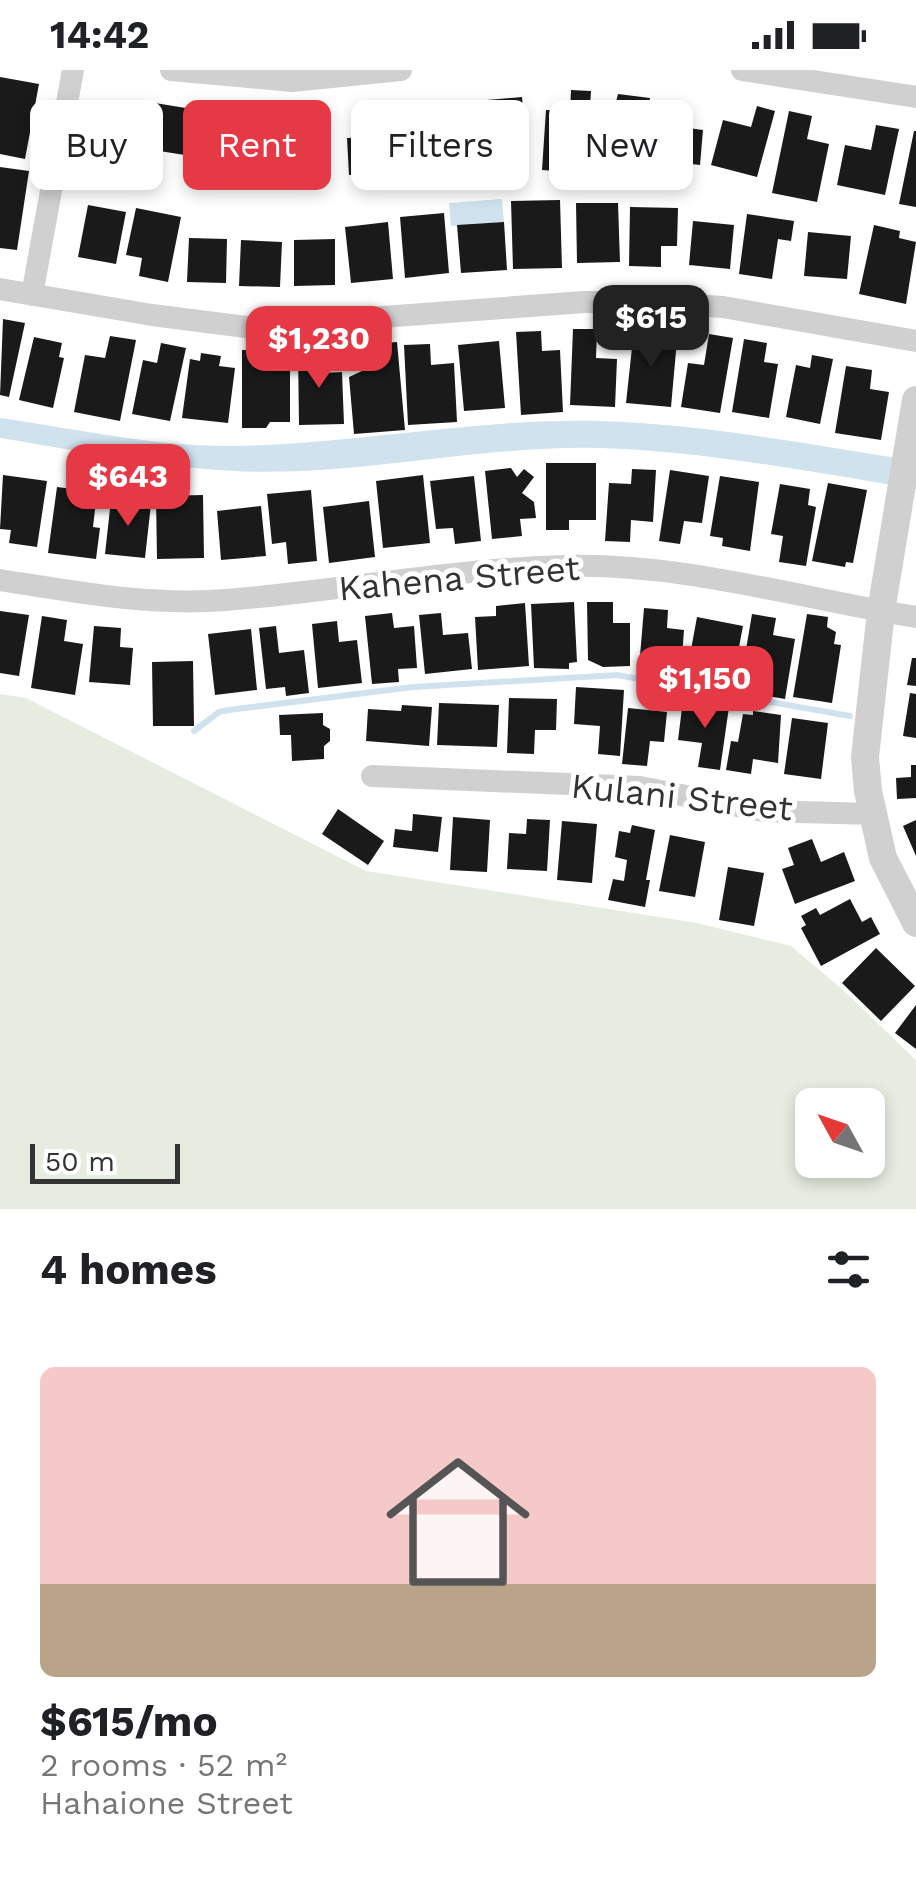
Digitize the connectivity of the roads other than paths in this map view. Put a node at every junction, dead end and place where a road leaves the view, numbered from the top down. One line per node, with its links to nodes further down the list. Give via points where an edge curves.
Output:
1 (73, 70): 7 (street)
2 (171, 70): 3 (street, via 292,81)
3 (400, 70)
4 (742, 70): 5 (street)
5 (916, 97)
6 (0, 290): 7 (street)
7 (32, 295): 8 (street, via 246,327 649,302 723,307)
8 (916, 341)
9 (916, 400): 11 (street)
10 (0, 580): 11 (street, Kahena Street, via 131,601 223,600 497,570 632,566)
11 (880, 611): 12 (street, Kahena Street); 14 (street, via 865,749)
12 (916, 617)
13 (372, 776): 14 (street, Kulani Street, via 624,786 763,811)
14 (873, 814): 15 (street, via 892,880)
15 (916, 923)

